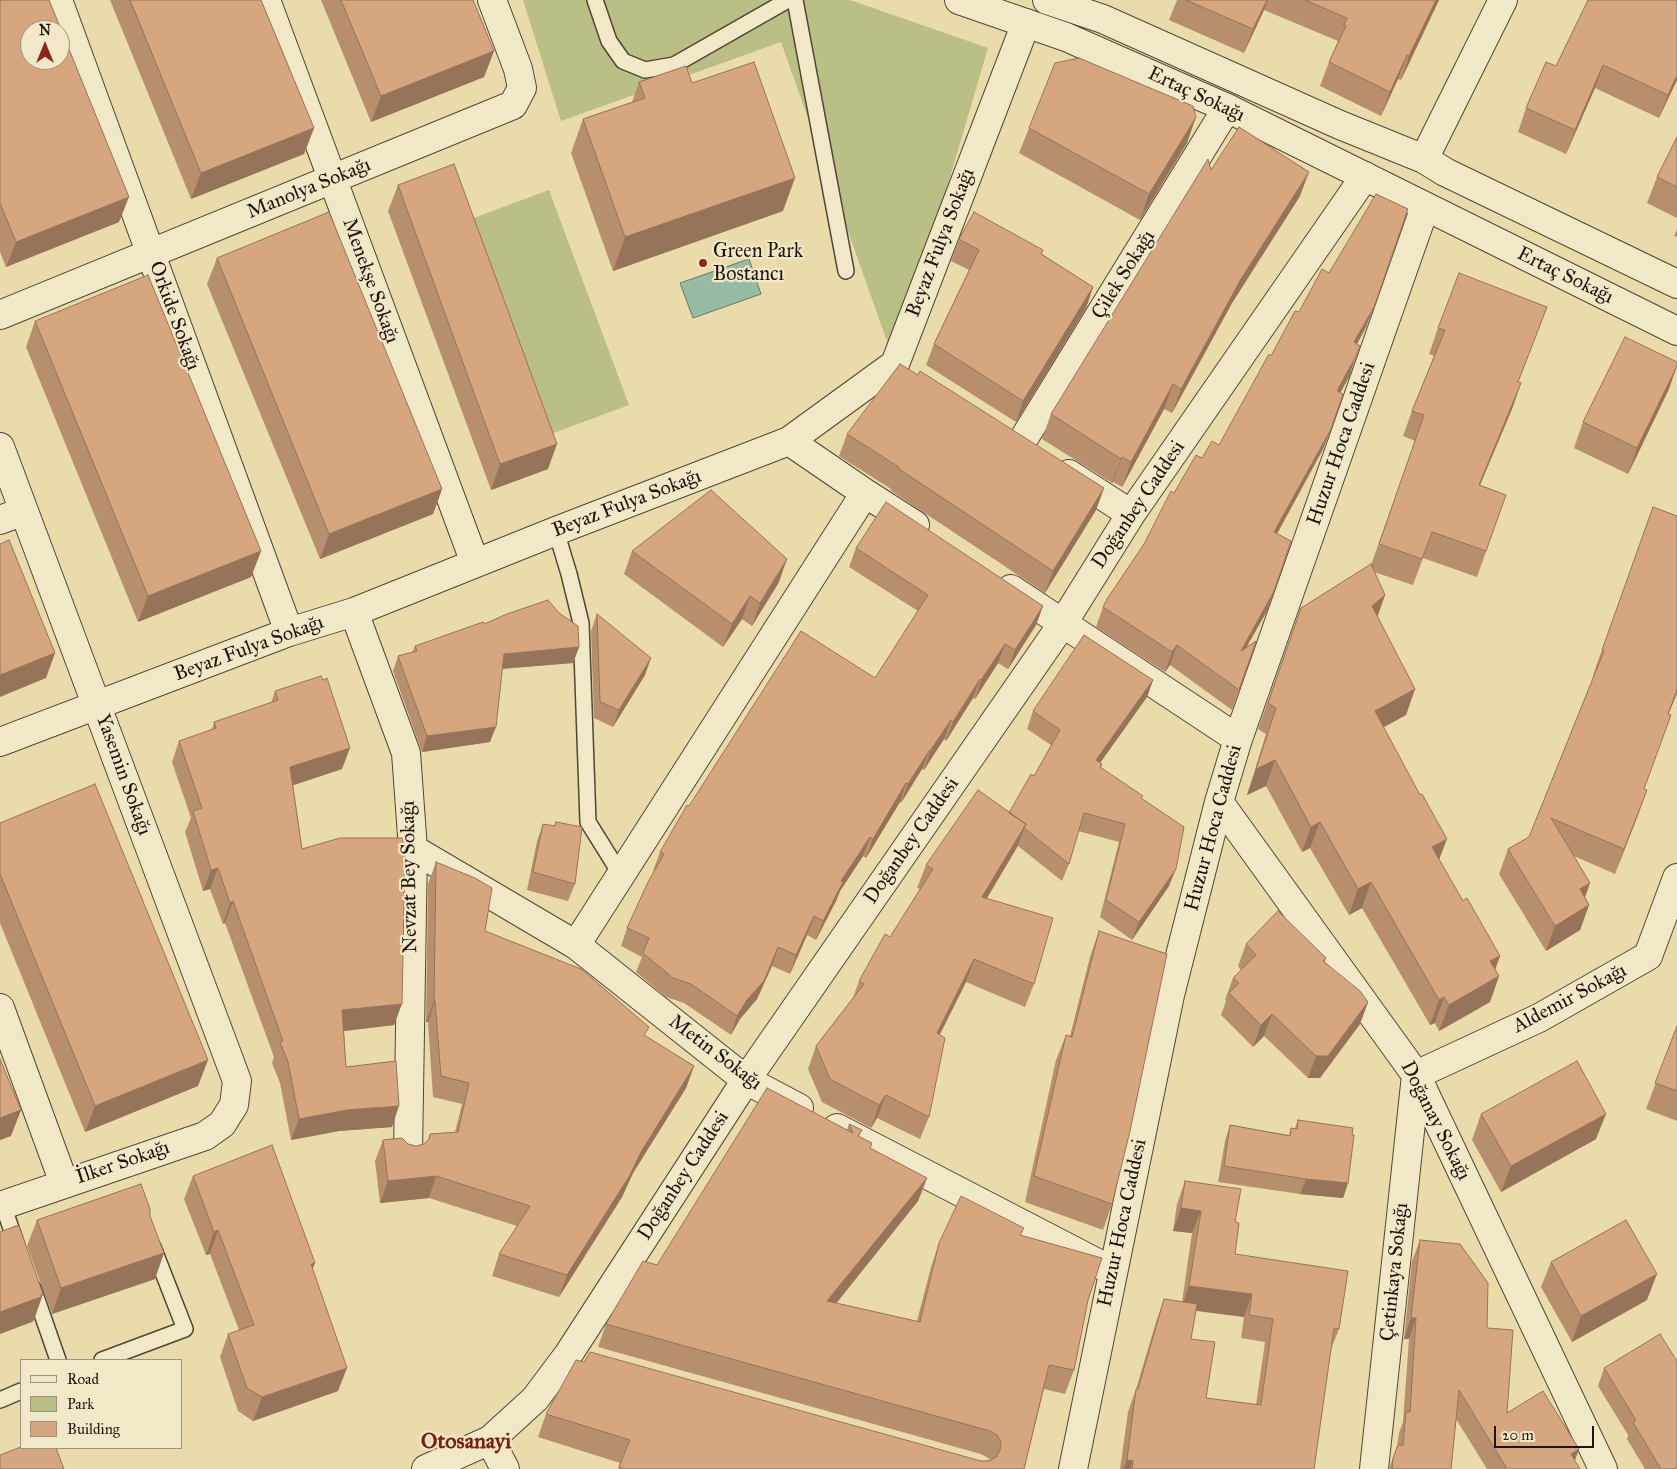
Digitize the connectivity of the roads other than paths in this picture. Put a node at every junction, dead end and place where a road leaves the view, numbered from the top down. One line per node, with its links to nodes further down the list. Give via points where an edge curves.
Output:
1 (58, 0): 16 (street, Orkide Sokağı)
2 (266, 0): 14 (street, Menekşe Sokağı)
3 (492, 0): 14 (street, Manolya Sokağı, via 522,88 513,105)
4 (595, 0): 5 (lane, via 609,41 623,61 645,70 674,65)
5 (788, 0)
6 (795, 0): 17 (lane)
7 (959, 0): 10 (street, Ertaç Sokağı)
8 (1047, 0): 12 (street, Ertaç Sokağı, via 1103,19)
9 (1503, 0): 12 (street)
10 (1026, 23): 11 (street, Ertaç Sokağı, via 1066,37); 21 (street, Beyaz Fulya Sokağı, via 903,369)
11 (1227, 108): 13 (street, Ertaç Sokağı); 24 (street, Çilek Sokağı, via 1012,437)
12 (1434, 165): 13 (street); 15 (street); 18 (street, Ertaç Sokağı)
13 (1365, 176): 15 (street, Ertaç Sokağı); 24 (street, Doğanbey Caddesi)
14 (332, 180): 16 (street, Manolya Sokağı); 28 (street, Menekşe Sokağı)
15 (1425, 207): 20 (street, Ertaç Sokağı); 34 (street, Huzur Hoca Caddesi)
16 (151, 254): 19 (street, Manolya Sokağı); 32 (street, Orkide Sokağı)
17 (846, 271)
18 (1677, 284)
19 (0, 315)
20 (1677, 331)
21 (789, 442): 23 (street); 26 (street, Beyaz Fulya Sokağı)
22 (0, 447): 25 (street, Yasemin Sokağı)
23 (865, 493): 27 (street); 38 (street)
24 (1131, 514): 31 (street, Doğanbey Caddesi)
25 (12, 516): 33 (street, Yasemin Sokağı)
26 (556, 531): 28 (street, Beyaz Fulya Sokağı); 38 (lane, via 581,623 588,822)
27 (939, 542)
28 (475, 563): 30 (street, Beyaz Fulya Sokağı)
29 (989, 574): 31 (street)
30 (354, 612): 32 (street, Beyaz Fulya Sokağı); 37 (street, Nevzat Bey Sokağı, via 406,754)
31 (1063, 623): 34 (street); 43 (street, Doğanbey Caddesi)
32 (289, 632): 33 (street, Beyaz Fulya Sokağı)
33 (97, 705): 35 (street, Beyaz Fulya Sokağı); 44 (street, Yasemin Sokağı, via 237,1081)
34 (1238, 739): 36 (street, Huzur Hoca Caddesi)
35 (0, 742)
36 (1219, 802): 42 (street, Doğanay Sokağı); 50 (street, Huzur Hoca Caddesi, via 1170,995)
37 (413, 849): 40 (street, Metin Sokağı); 45 (street, Nevzat Bey Sokağı)
38 (621, 875): 40 (street)
39 (1677, 878): 42 (street, Aldemir Sokağı, via 1648,956 1540,1018)
40 (576, 945): 43 (street, Metin Sokağı)
41 (0, 1008): 46 (street)
42 (1416, 1076): 62 (street, Çetinkaya Sokağı); 63 (street, Doğanay Sokağı)
43 (746, 1080): 50 (street, Metin Sokağı); 52 (street, Doğanbey Caddesi)
44 (234, 1105): 46 (street, İlker Sokağı, via 222,1124 205,1136)
45 (408, 1152)
46 (64, 1183): 47 (street, İlker Sokağı)
47 (1, 1205): 49 (lane)
48 (149, 1238): 54 (lane, via 185,1328)
49 (22, 1260)
50 (1113, 1272): 61 (street, Huzur Hoca Caddesi)
51 (29, 1278): 53 (lane)
52 (568, 1355): 55 (street); 58 (street, Doğanbey Caddesi, via 534,1399)
53 (58, 1359)
54 (105, 1359)
55 (597, 1363)
56 (20, 1392): 57 (lane)
57 (0, 1400)
58 (490, 1440): 59 (street, Doğanbey Caddesi); 60 (street)
59 (426, 1469)
60 (505, 1469)
61 (1072, 1469)
62 (1374, 1469)
63 (1603, 1469)

